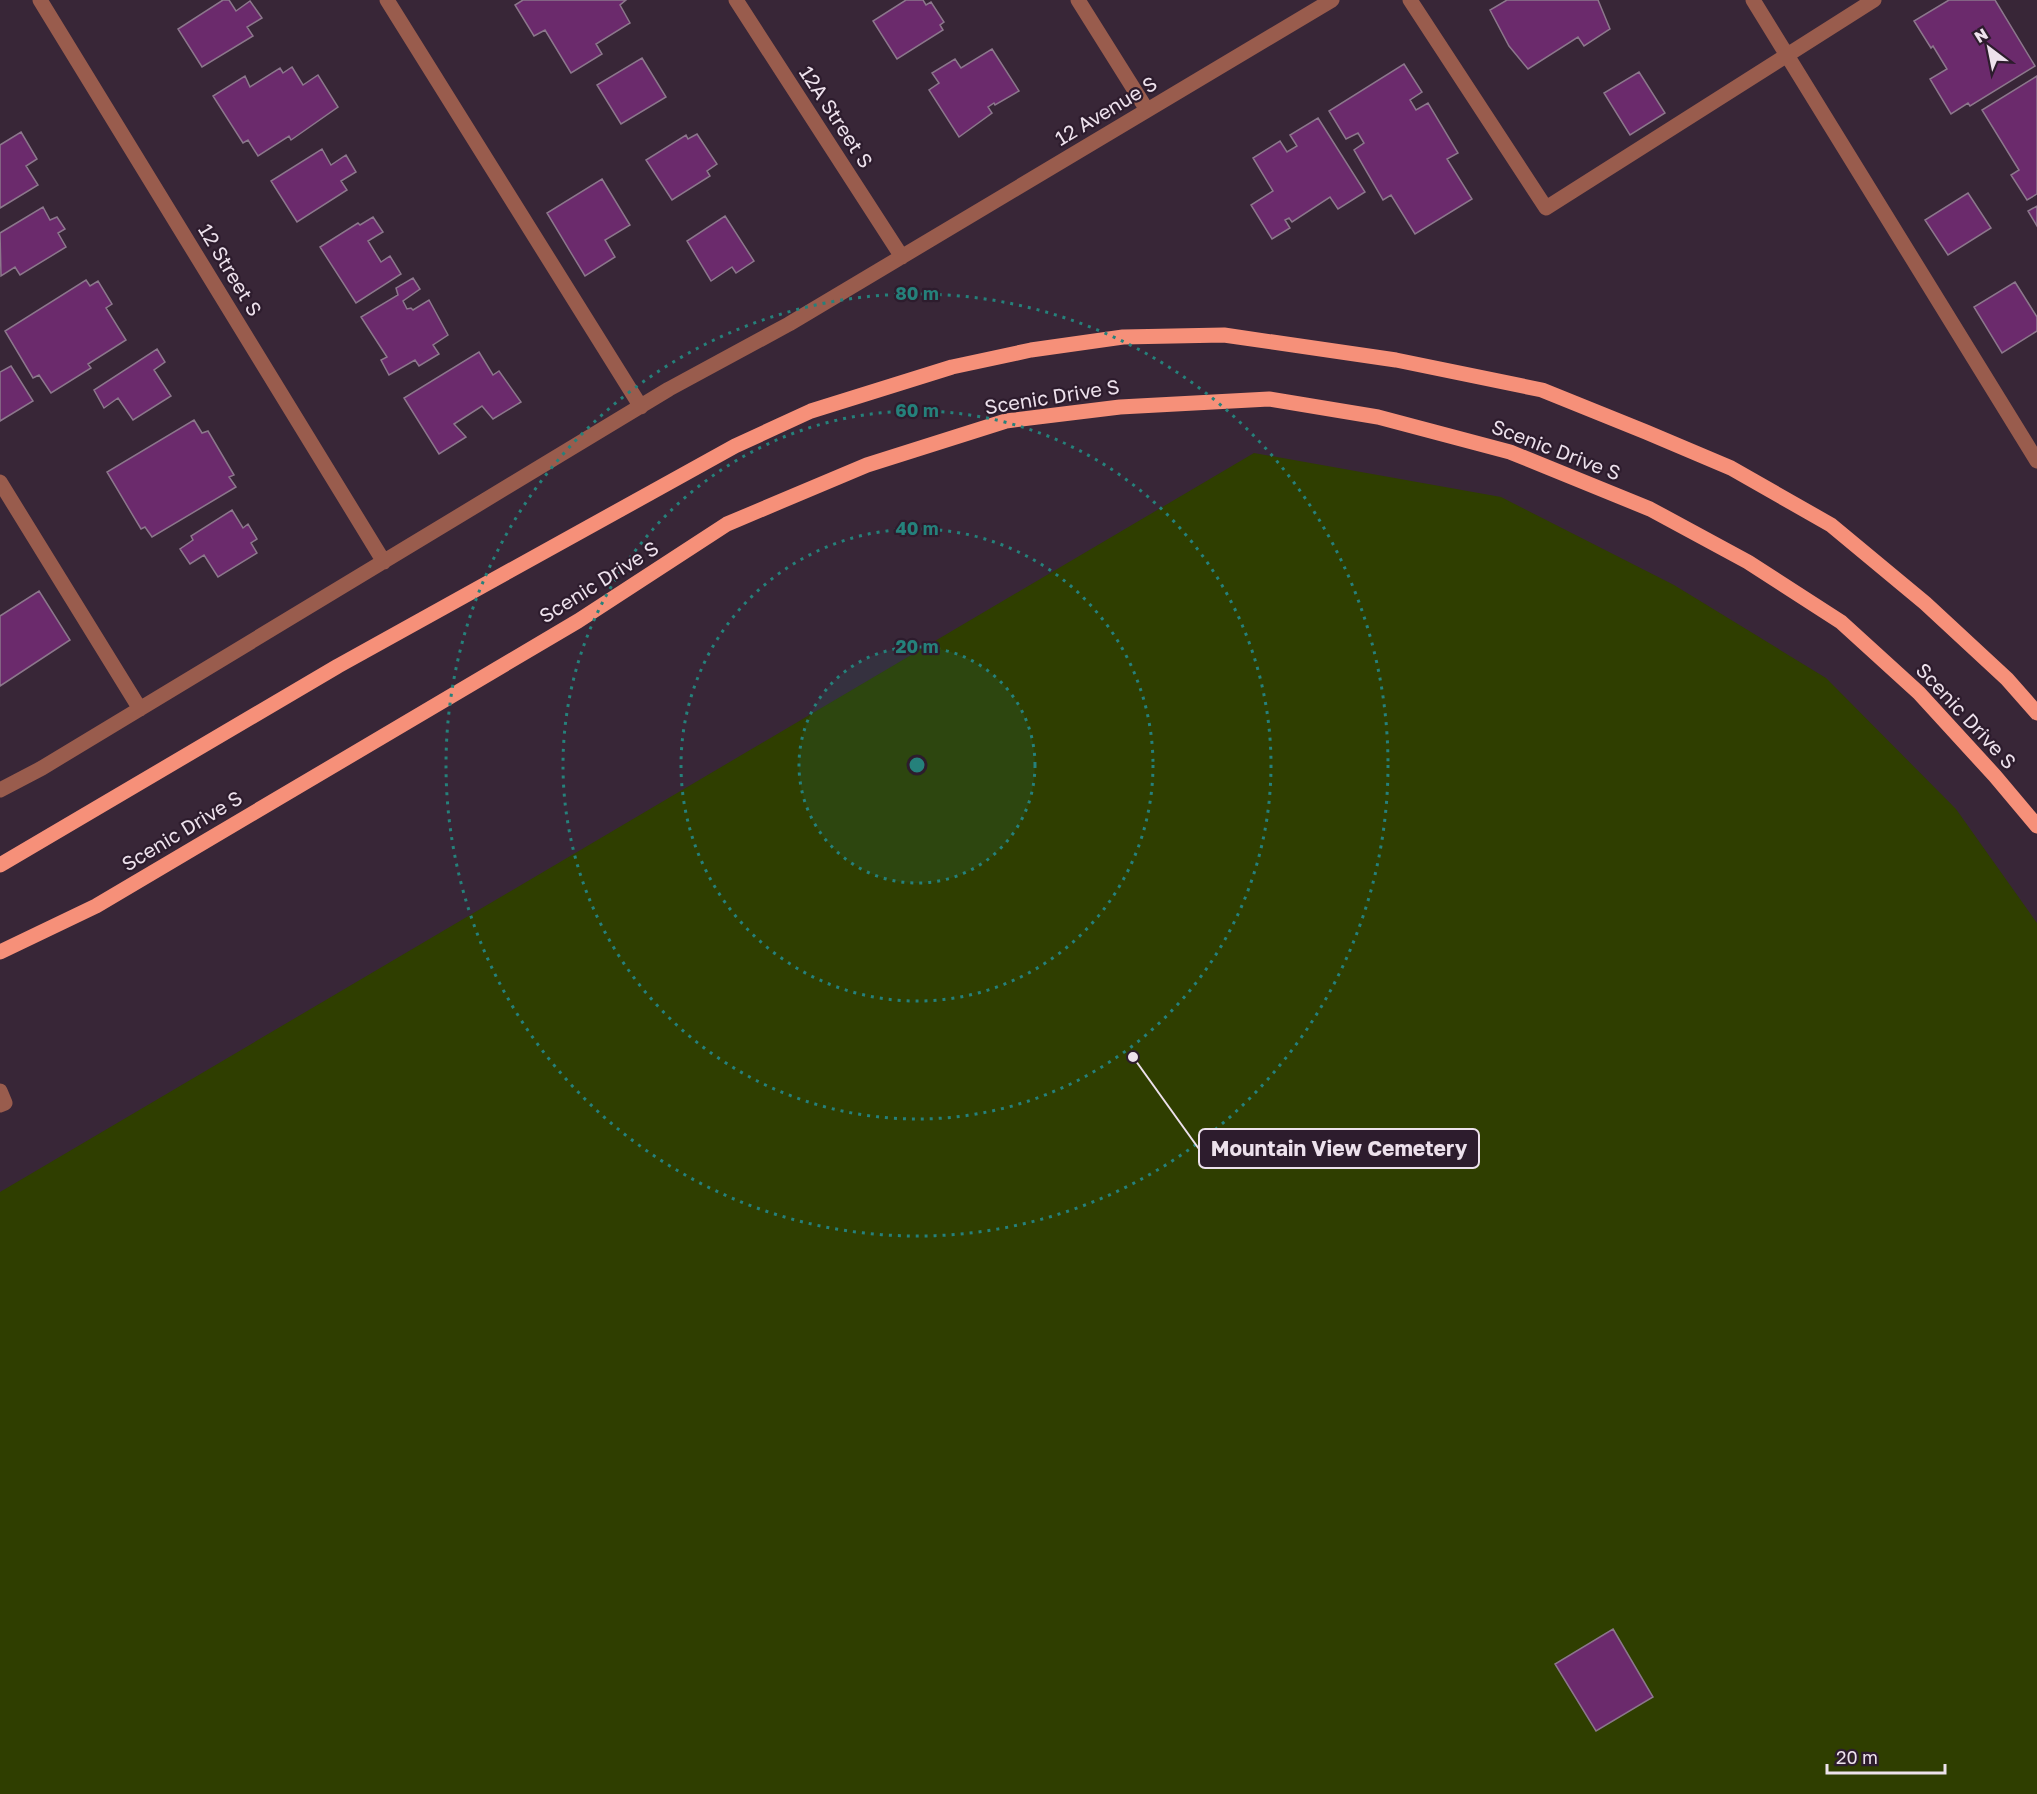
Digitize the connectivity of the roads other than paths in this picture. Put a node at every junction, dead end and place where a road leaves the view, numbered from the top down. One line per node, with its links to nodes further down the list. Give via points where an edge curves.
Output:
1 (40, 0): 16 (street, 12 Street S)
2 (387, 0): 12 (street)
3 (736, 0): 11 (street, 12A Street S)
4 (1078, 0): 10 (street)
5 (1332, 0): 10 (street, 12 Avenue S)
6 (1410, 0): 9 (street, via 1546,208)
7 (1753, 0): 9 (street)
8 (1874, 0): 9 (street)
9 (1786, 56): 13 (street)
10 (1147, 110): 11 (street, 12 Avenue S)
11 (902, 257): 12 (street)
12 (641, 407): 16 (street)
13 (2037, 461)
14 (0, 482): 15 (street)
15 (7, 506): 17 (street)
16 (384, 562): 17 (street)
17 (140, 709): 19 (street)
18 (2037, 713): 21 (main road, via 2007,679 1925,603 1831,525 1731,468 1646,432 1542,390 1396,360 1224,335 1123,337 1031,350 952,367 812,411 735,446 338,666)
19 (0, 790)
20 (2037, 826): 22 (main road, Scenic Drive S, via 1919,693 1841,622 1748,562 1650,509 1510,452 1378,417 1269,399 1120,407 1006,422 867,465 728,524 578,621 96,906)
21 (0, 865)
22 (0, 952)
23 (0, 1091): 24 (street, via 5,1103)
24 (0, 1105)

